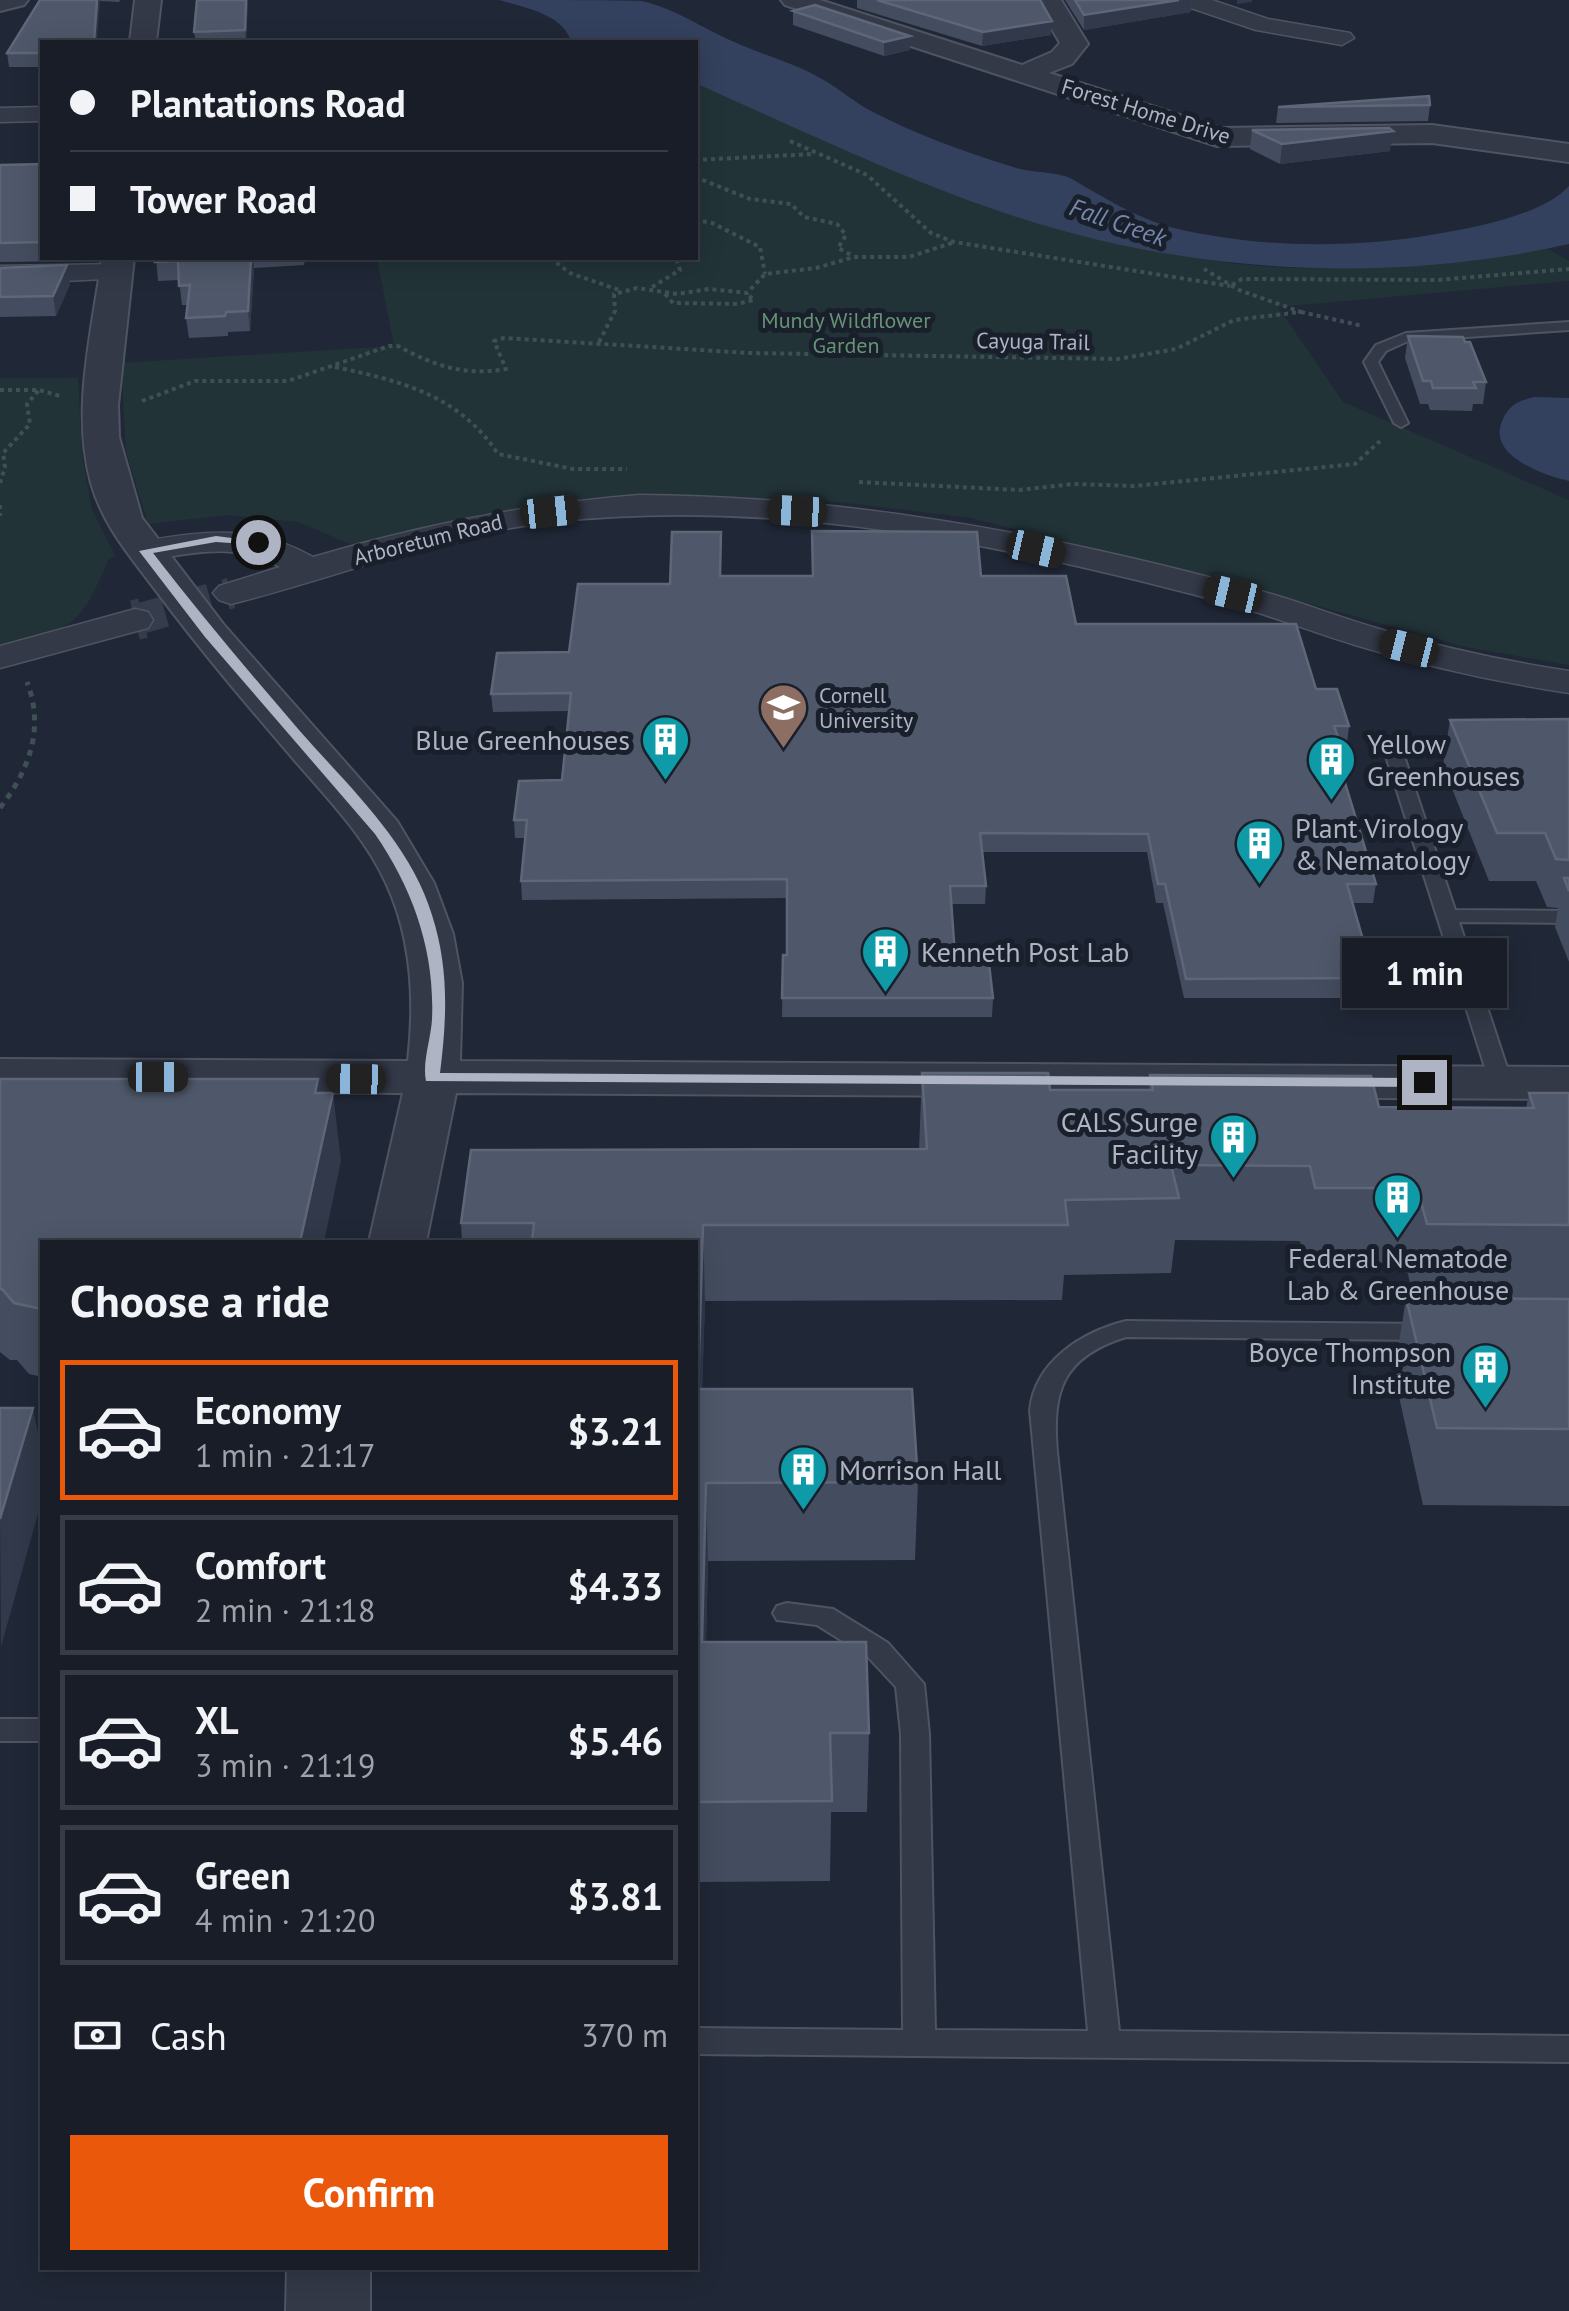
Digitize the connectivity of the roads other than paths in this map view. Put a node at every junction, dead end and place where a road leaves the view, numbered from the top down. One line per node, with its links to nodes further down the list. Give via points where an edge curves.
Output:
1 (15, 0): 6 (street)
2 (148, 0): 8 (street)
3 (794, 0): 9 (street, Forest Home Drive)
4 (1048, 0): 9 (street, via 1074,44 1062,58)
5 (1190, 0): 7 (street, via 1264,25)
6 (0, 4)
7 (1342, 38)
8 (143, 40)
9 (1022, 74): 12 (street, Forest Home Drive, via 1217,137 1448,134)
10 (40, 114): 11 (street)
11 (0, 115)
12 (1569, 153)
13 (117, 265): 14 (street); 17 (street, via 101,437 123,520)
14 (0, 275)
15 (1569, 326): 16 (lane, via 1406,337 1375,352 1371,362)
16 (1401, 423)
17 (145, 551): 18 (street, via 238,539 275,547); 27 (street, via 403,864 437,964 440,1019)
18 (310, 570): 19 (street, Arboretum Road); 22 (street, Arboretum Road, via 422,536 550,512 640,505 797,511 1036,549 1233,594 1462,662)
19 (231, 593)
20 (135, 620): 21 (street)
21 (3, 657)
22 (1569, 682)
23 (1394, 754): 24 (lane)
24 (1447, 916): 25 (lane); 28 (lane)
25 (1569, 917)
26 (0, 1075): 27 (street)
27 (432, 1078): 28 (street); 30 (street)
28 (1501, 1082): 29 (street)
29 (1569, 1083)
30 (397, 1240)
31 (1450, 1332): 37 (lane, via 1126,1329 1076,1356 1050,1383 1042,1412 1044,1452)
32 (787, 1613): 36 (lane, via 823,1616 878,1650 910,1684)
33 (0, 1730): 34 (lane)
34 (40, 1730)
35 (698, 2041): 36 (lane)
36 (920, 2043): 37 (lane)
37 (1104, 2045): 38 (lane)
38 (1569, 2049)
39 (328, 2270): 40 (street)
40 (328, 2311)

